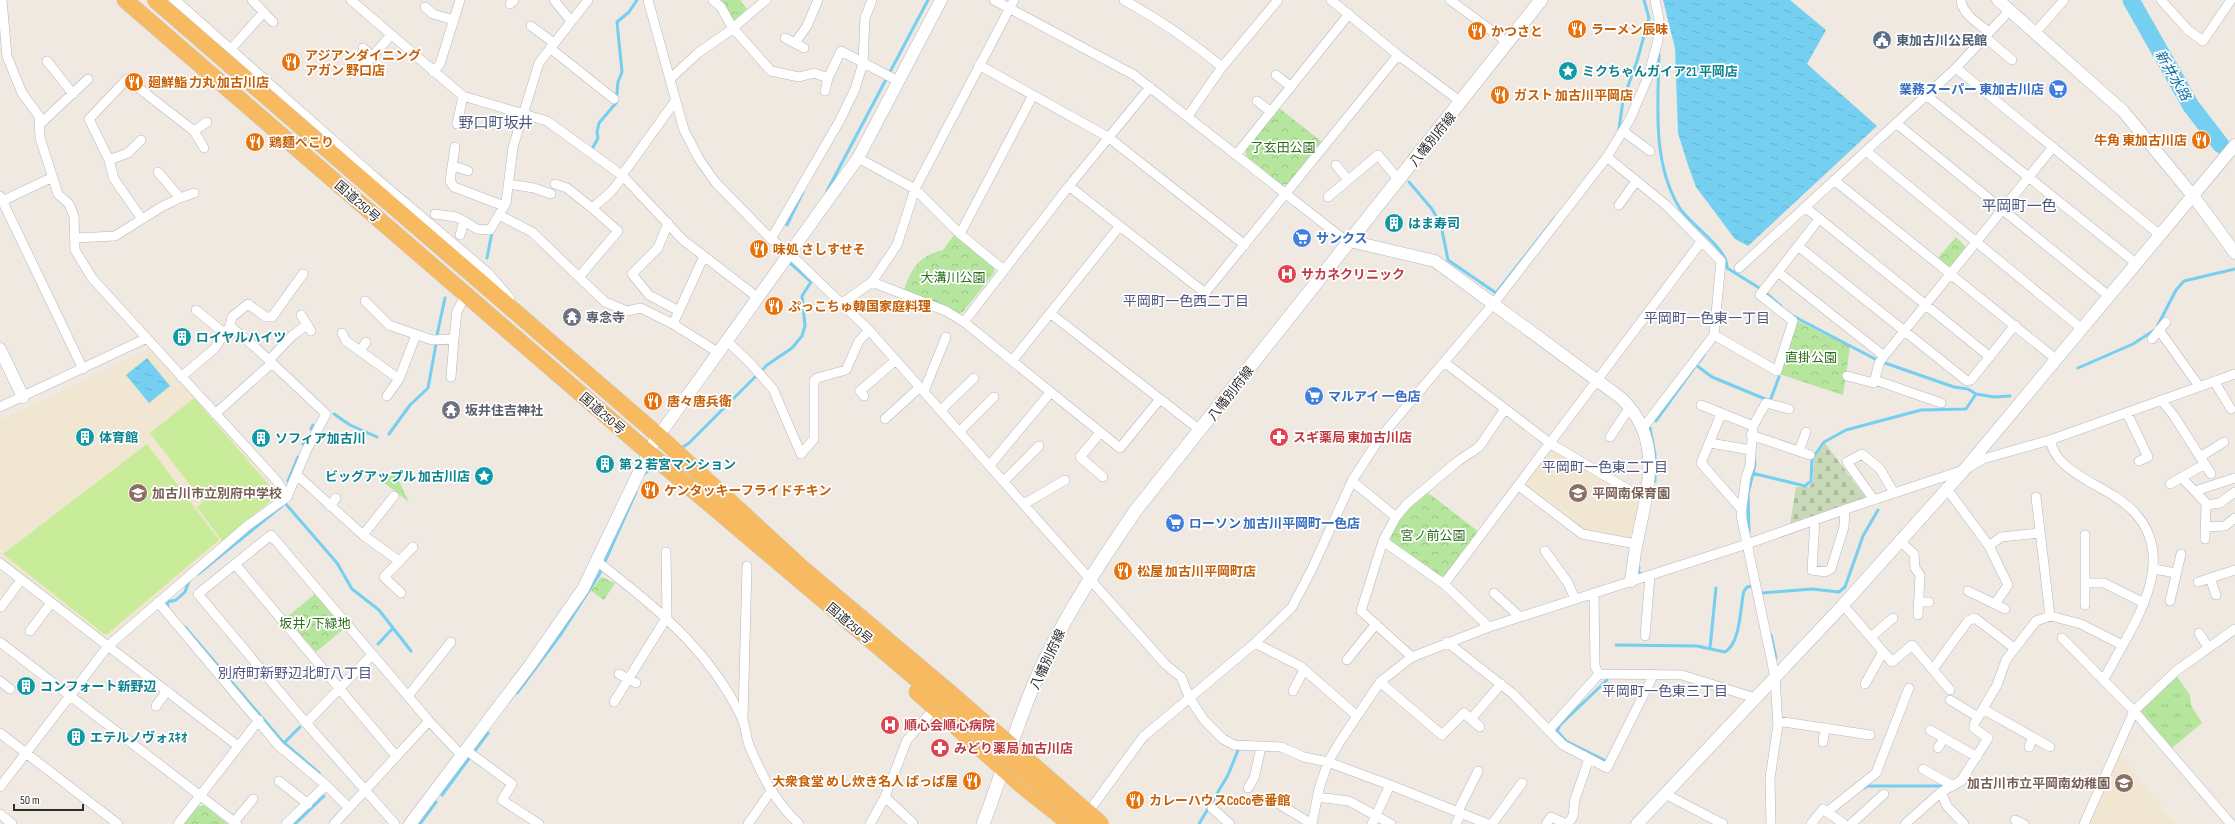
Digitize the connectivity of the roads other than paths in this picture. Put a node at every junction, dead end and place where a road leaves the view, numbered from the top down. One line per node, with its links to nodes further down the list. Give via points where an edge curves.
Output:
1 (125, 0): 72 (highway, 国道250号)
2 (155, 0): 184 (highway, 国道250号, bridge)
3 (173, 0): 47 (street)
4 (252, 0): 31 (street)
5 (351, 0): 39 (street)
6 (460, 0): 33 (street)
7 (554, 0): 34 (street)
8 (588, 0): 34 (street)
9 (648, 0): 63 (street)
10 (713, 0): 37 (street, via 721,7)
11 (766, 0): 37 (street)
12 (872, 0): 53 (street, via 864,18)
13 (941, 0): 64 (street)
14 (994, 0): 28 (street)
15 (1124, 0): 56 (street, via 1165,23)
16 (1278, 0): 56 (street)
17 (1331, 0): 32 (street)
18 (1450, 0): 42 (street)
19 (1541, 0): 42 (main road, 八幡別府線)
20 (1655, 0): 85 (street, via 1659,20 1658,40 1648,77)
21 (1961, 0): 40 (street, via 1966,13)
22 (1998, 0): 30 (street)
23 (2064, 0): 38 (street)
24 (2231, 0): 26 (street, via 2203,41 2188,30)
25 (814, 1): 43 (street, via 807,26)
26 (2163, 1)
27 (2, 3): 50 (street)
28 (1012, 4): 54 (street); 65 (street)
29 (425, 7): 33 (street, via 433,14)
30 (2010, 10): 38 (street); 40 (street)
31 (264, 12): 35 (street); 47 (street)
32 (1349, 14): 48 (street); 66 (street)
33 (454, 20): 58 (street, via 440,64)
34 (571, 21): 44 (street)
35 (273, 22)
36 (531, 26): 44 (street)
37 (732, 27): 61 (street, via 771,71 799,77 814,74); 63 (street)
38 (2035, 33): 116 (street, via 2122,111)
39 (391, 35): 49 (street); 58 (street)
40 (1987, 35): 51 (street); 57 (street)
41 (785, 38): 43 (street)
42 (1507, 42): 76 (main road, 八幡別府線)
43 (795, 43): 46 (street)
44 (552, 45): 73 (street); 78 (street, via 539,63)
45 (363, 48): 49 (street)
46 (804, 48)
47 (230, 50): 60 (street)
48 (1398, 55): 76 (street); 115 (street)
49 (372, 56): 55 (street)
50 (3, 58): 83 (street, via 38,116)
51 (2012, 60)
52 (47, 61): 68 (street)
53 (863, 63): 61 (street, via 841,51); 64 (street); 136 (street, via 860,78 840,120)
54 (979, 65): 69 (street); 112 (street)
55 (364, 66)
56 (1222, 68): 79 (street)
57 (1956, 68): 71 (street); 89 (street)
58 (433, 72): 70 (street)
59 (1276, 75): 66 (street)
60 (260, 77): 72 (street); 184 (street, via 486,273)
61 (828, 78): 67 (street)
62 (88, 79): 68 (street)
63 (670, 79): 74 (street)
64 (898, 81): 96 (street)
65 (1150, 87): 79 (street); 86 (street)
66 (1291, 87): 77 (street)
67 (825, 90)
68 (72, 94): 83 (street)
69 (1033, 95): 86 (street); 133 (street)
70 (463, 96): 78 (street); 82 (street)
71 (1926, 96): 81 (street); 104 (street)
72 (240, 99): 153 (highway, 国道250号)
73 (614, 99)
74 (676, 100): 102 (street, via 651,132); 136 (street, via 684,130 699,159 716,183)
75 (1257, 101): 77 (street)
76 (1461, 102): 106 (main road, 八幡別府線)
77 (1271, 112): 94 (street)
78 (522, 114): 102 (street, via 547,121); 109 (street, via 513,147)
79 (1188, 116): 94 (street)
80 (207, 122): 84 (street)
81 (1896, 123): 93 (street); 124 (street)
82 (457, 124)
83 (39, 125): 103 (street, via 40,138)
84 (194, 131): 90 (street); 97 (street, via 127,79 89,119)
85 (1623, 131): 92 (street); 95 (street)
86 (1108, 137): 111 (street); 140 (street)
87 (141, 140): 97 (street, via 128,153)
88 (455, 147): 99 (street)
89 (2053, 147): 104 (street); 134 (street)
90 (204, 148)
91 (2232, 149): 116 (street)
92 (1650, 151)
93 (1866, 151): 107 (street); 139 (street)
94 (1236, 155): 115 (street)
95 (1606, 157): 108 (street); 157 (street)
96 (858, 158): 112 (street); 142 (street)
97 (108, 160): 127 (street, via 114,179)
98 (1336, 165): 105 (street)
99 (454, 166): 100 (street); 121 (street, via 450,181 454,187)
100 (468, 171)
101 (158, 172): 117 (street)
102 (623, 176): 122 (street, via 610,194); 130 (street)
103 (53, 177): 119 (street); 135 (street, via 58,194 69,204 74,216)
104 (2029, 178): 124 (street); 145 (street)
105 (1348, 180): 106 (street, via 1378,155); 118 (street)
106 (1399, 180): 137 (main road, 八幡別府線)
107 (1834, 180): 123 (street); 150 (street)
108 (1636, 181): 120 (street); 138 (street, via 1666,205)
109 (508, 184): 114 (street); 121 (street)
110 (555, 184): 122 (street, via 567,188)
111 (1069, 186): 131 (street); 147 (street)
112 (915, 189): 133 (street); 152 (street, via 900,239)
113 (194, 193): 117 (street)
114 (551, 194)
115 (1286, 194): 137 (street, via 1341,237); 140 (street)
116 (2194, 197): 134 (street); 143 (street)
117 (180, 198): 127 (street)
118 (1328, 198)
119 (1, 199): 195 (street)
120 (1619, 204)
121 (504, 206): 126 (street)
122 (592, 208): 151 (street, via 618,231)
123 (1805, 208): 128 (street); 146 (street)
124 (2003, 210): 139 (street); 155 (street)
125 (434, 214): 129 (street, via 456,217)
126 (499, 214): 129 (street, via 490,230 477,229); 151 (street, via 532,232)
127 (142, 219): 135 (street, via 115,236)
128 (1819, 220): 141 (street); 159 (street)
129 (464, 221): 132 (street)
130 (668, 223): 144 (street); 161 (street, via 658,248 632,274 649,295)
131 (1119, 227): 140 (street, via 1205,293); 162 (street)
132 (460, 234)
133 (960, 234): 147 (street)
134 (2160, 235): 145 (street)
135 (75, 238): 179 (street, via 75,250 92,278)
136 (771, 239): 142 (street)
137 (1350, 241): 157 (street, via 1435,261); 227 (main road, 八幡別府線)
138 (1701, 242): 177 (street, via 1721,261); 202 (street)
139 (1976, 242): 150 (street); 170 (street)
140 (1245, 245)
141 (1798, 246): 148 (street); 174 (street)
142 (789, 253): 154 (street); 158 (street)
143 (2235, 253)
144 (704, 256): 154 (street); 161 (street)
145 (2137, 264): 155 (street)
146 (1739, 268)
147 (1004, 270): 166 (street)
148 (1778, 272): 177 (street, via 1760,295 1793,322 1777,371); 188 (street)
149 (304, 274): 171 (street, via 272,317 266,318 248,304 232,318)
150 (1952, 274): 159 (street); 169 (street)
151 (579, 277): 168 (street, via 605,302 627,311 641,308)
152 (872, 282): 158 (street); 166 (street, via 946,311)
153 (466, 295): 181 (street, via 457,311); 241 (highway, 国道250号)
154 (757, 297): 182 (street)
155 (2110, 297): 170 (street)
156 (365, 301): 164 (street)
157 (1494, 303): 194 (street); 202 (street)
158 (841, 304): 172 (street)
159 (1926, 305): 174 (street); 189 (street)
160 (196, 310): 171 (street, via 208,313)
161 (679, 311): 168 (street)
162 (1050, 313): 192 (street); 212 (street)
163 (301, 315): 193 (street, via 309,328 293,335)
164 (378, 315): 165 (street); 176 (street, via 389,325)
165 (372, 322)
166 (964, 322): 192 (street)
167 (2166, 322): 173 (street)
168 (673, 324): 187 (street)
169 (2015, 326): 189 (street); 191 (street)
170 (2082, 329): 191 (street)
171 (227, 330): 193 (street); 197 (street, via 214,349)
172 (869, 330): 182 (street, via 859,341 846,370 814,381 814,440 802,454 773,389); 190 (street)
173 (2159, 330): 180 (street); 205 (street)
174 (1905, 331): 188 (street); 189 (street, via 1967,381 1972,380)
175 (342, 333): 186 (street, via 346,341)
176 (416, 335): 181 (street, via 432,340); 201 (street)
177 (1714, 335): 226 (street)
178 (946, 337): 206 (street)
179 (147, 338): 195 (street); 197 (street)
180 (2152, 339)
181 (454, 340): 199 (street)
182 (726, 340): 187 (street)
183 (366, 342): 186 (street)
184 (552, 345): 232 (highway, 国道250号)
185 (0, 349): 210 (street)
186 (360, 351): 201 (street)
187 (719, 353): 232 (street)
188 (1884, 356): 203 (street, via 1879,362)
189 (1990, 357)
190 (896, 360): 206 (street); 209 (street, via 860,391)
191 (2057, 360): 246 (street)
192 (1012, 361): 207 (street)
193 (271, 362): 223 (street); 248 (street, via 326,414 307,449)
194 (1444, 362): 218 (street); 253 (street, via 1379,439)
195 (82, 369): 210 (street)
196 (2235, 374): 204 (street)
197 (183, 375): 223 (street)
198 (1847, 376): 203 (street, via 1874,383)
199 (451, 377)
200 (974, 378): 221 (street)
201 (399, 379): 208 (street)
202 (1597, 380): 216 (street); 237 (street)
203 (1875, 380): 214 (street)
204 (2214, 381): 205 (street); 220 (street)
205 (2199, 386): 213 (street)
206 (922, 389): 221 (street); 225 (street)
207 (1050, 393): 231 (street); 245 (street)
208 (388, 396)
209 (864, 396)
210 (23, 397): 217 (street)
211 (994, 397): 229 (street)
212 (1160, 399): 227 (street); 231 (street, via 1120,448)
213 (2161, 400): 222 (street); 243 (street)
214 (1941, 403)
215 (1701, 405): 224 (street)
216 (1630, 407): 226 (street); 233 (street)
217 (0, 408)
218 (1505, 409): 237 (street); 272 (street, via 1479,447 1441,475)
219 (1789, 409): 228 (street, via 1766,403)
220 (2232, 409)
221 (941, 410): 229 (street)
222 (2127, 413): 234 (street); 244 (street, via 2148,457)
223 (215, 414): 262 (street, via 277,481)
224 (1721, 414): 228 (street); 236 (street)
225 (885, 419)
226 (1643, 428): 265 (street, via 1650,472)
227 (1200, 430): 300 (main road, 八幡別府線, via 1136,510)
228 (1752, 430): 239 (street); 240 (street)
229 (960, 431): 245 (street)
230 (1806, 432): 240 (street)
231 (1100, 433): 249 (street, via 1080,457 1090,473)
232 (659, 436): 241 (street); 371 (highway, 国道250号, via 802,567)
233 (1610, 437)
234 (2050, 440): 246 (street, via 1983,459); 295 (street, via 2056,455 2067,468 2123,502 2136,514 2150,539)
235 (2224, 442): 243 (street)
236 (1710, 443): 239 (street); 271 (street, via 1701,464)
237 (1551, 444): 256 (street); 265 (street)
238 (1039, 446): 254 (street)
239 (1751, 450): 271 (street)
240 (1799, 451): 242 (street)
241 (648, 452): 290 (street); 371 (highway, 国道250号)
242 (1810, 454)
243 (2202, 460): 247 (street); 250 (street)
244 (2139, 462)
245 (990, 465): 254 (street)
246 (1964, 470): 257 (street); 260 (street)
247 (2212, 474)
248 (297, 475): 262 (street); 269 (street)
249 (1103, 477)
250 (2181, 477): 255 (street); 258 (street)
251 (2235, 478): 258 (street)
252 (1065, 480): 267 (street)
253 (1352, 480): 272 (street); 339 (street, via 1292,607)
254 (1004, 481): 267 (street)
255 (2170, 484)
256 (1519, 486): 282 (street, via 1582,534); 306 (street)
257 (1948, 489): 281 (street); 284 (street)
258 (2195, 491): 268 (street)
259 (2235, 492): 268 (street, via 2220,503)
260 (1894, 493): 266 (street); 266 (street, via 1880,469 1862,454 1847,462)
261 (394, 496): 277 (street)
262 (287, 497): 314 (street, via 247,526)
263 (2036, 497): 276 (street)
264 (336, 498): 269 (street)
265 (1646, 500): 282 (street)
266 (1874, 500): 270 (street)
267 (1024, 504): 300 (street)
268 (2206, 505): 275 (street)
269 (330, 506): 277 (street)
270 (1845, 509): 274 (street); 274 (street, via 1844,527 1831,569 1825,572 1812,570)
271 (1742, 510): 283 (street)
272 (1396, 517): 280 (street)
273 (2235, 518): 275 (street, via 2225,526)
274 (1815, 520): 283 (street)
275 (2206, 527): 279 (street)
276 (2040, 533): 284 (street, via 2001,537); 294 (street)
277 (364, 535): 289 (street)
278 (2085, 535): 305 (street)
279 (2205, 539)
280 (1383, 541): 306 (street); 329 (street, via 1361,611)
281 (1900, 541): 315 (street, via 1914,554 1915,568 1920,575); 320 (street)
282 (1636, 544): 303 (street)
283 (1747, 544): 299 (street); 354 (street)
284 (1989, 546): 319 (street, via 2008,584)
285 (413, 547): 289 (street)
286 (1544, 551): 312 (street, via 1568,583)
287 (666, 552): 326 (street)
288 (2181, 554): 298 (street)
289 (399, 561): 308 (street, via 384,577)
290 (598, 562): 326 (street); 401 (street, via 570,608)
291 (0, 564): 302 (street)
292 (235, 564): 346 (street, via 271,535); 363 (street); 383 (street, via 198,594)
293 (747, 566): 380 (street)
294 (2044, 569): 296 (street); 325 (street)
295 (2154, 569): 298 (street); 317 (street)
296 (2034, 570)
297 (2235, 570): 301 (street)
298 (2176, 574): 313 (street)
299 (1650, 576): 303 (street); 334 (street)
300 (1090, 578): 370 (street, via 1166,665 1181,677); 406 (main road, 八幡別府線, via 1040,670 1014,731)
301 (2210, 578): 304 (street); 311 (street)
302 (21, 580): 318 (street); 322 (street)
303 (1631, 581): 310 (street)
304 (2198, 582)
305 (2085, 583): 317 (street, via 2104,583); 321 (street)
306 (1444, 584): 330 (street)
307 (1968, 591): 319 (street)
308 (401, 593)
309 (1494, 593): 327 (street)
310 (1594, 594): 312 (street); 352 (street, via 1595,666)
311 (2216, 595)
312 (1576, 599): 327 (street)
313 (2170, 601)
314 (158, 602): 342 (street); 379 (street)
315 (1918, 602): 316 (street); 324 (street)
316 (1929, 602)
317 (2144, 602): 341 (street)
318 (51, 603): 332 (street); 342 (street)
319 (1995, 604): 323 (street)
320 (1843, 605): 335 (street); 354 (street)
321 (2085, 605)
322 (1, 607)
323 (2005, 609)
324 (1918, 615)
325 (2050, 616): 341 (street, via 2081,624); 344 (street, via 2036,621)
326 (667, 617): 357 (street); 380 (street, via 700,652 729,694)
327 (1520, 617): 330 (street)
328 (1894, 618): 335 (street)
329 (1376, 624): 347 (street); 348 (street)
330 (1489, 627): 338 (street)
331 (2235, 629): 343 (street)
332 (30, 631)
333 (2199, 633): 343 (street)
334 (1645, 636)
335 (1871, 637): 345 (street)
336 (2062, 638): 355 (street, via 2071,654)
337 (451, 642): 368 (street)
338 (1448, 642): 347 (street); 359 (street)
339 (1255, 643): 349 (street); 370 (street)
340 (1, 644): 367 (street)
341 (2122, 645): 355 (street)
342 (108, 646): 365 (street); 367 (street)
343 (2208, 647): 375 (street, via 2176,671)
344 (2014, 648): 350 (street, via 1975,618 1968,621); 376 (street, via 2006,660 1997,685)
345 (1883, 652): 350 (street, via 1892,662 1912,645); 360 (street)
346 (372, 655): 363 (street); 368 (street)
347 (1412, 657): 358 (street)
348 (1347, 660)
349 (1304, 670): 366 (street); 377 (street)
350 (1933, 670): 364 (street)
351 (620, 674): 357 (street)
352 (1599, 674): 353 (street); 387 (street)
353 (1654, 674): 369 (street, via 1682,675); 404 (street, via 1607,768)
354 (1775, 678): 369 (street); 382 (street)
355 (2104, 679): 375 (street)
356 (0, 681): 362 (street)
357 (633, 681): 373 (street)
358 (1380, 682): 377 (street); 378 (street, via 1442,735 1464,712)
359 (1501, 684): 378 (street); 387 (street)
360 (1865, 684)
361 (1909, 688): 434 (street, via 1897,709 1881,751 1876,773 1863,778)
362 (10, 689)
363 (339, 689): 383 (street); 402 (street)
364 (1950, 690)
365 (167, 691): 374 (street); 395 (street)
366 (1293, 692)
367 (70, 696): 400 (street); 423 (street)
368 (408, 696): 381 (street)
369 (1755, 698): 421 (street)
370 (1190, 699): 398 (street, via 1204,720 1223,739 1234,745); 452 (street, via 1143,737)
371 (941, 700): 406 (highway); 424 (street, via 907,740); 452 (highway, 国道250号, bridge); 453 (highway, 国道250号, bridge)
372 (1950, 700): 376 (street)
373 (614, 702)
374 (156, 706)
375 (2134, 711): 470 (street); 471 (street)
376 (1980, 713): 392 (street); 403 (street, via 1974,728 1988,738)
377 (1357, 716): 405 (street)
378 (1471, 718): 385 (street)
379 (259, 720): 395 (street); 411 (street, via 279,746)
380 (743, 720): 418 (street, via 749,743)
381 (429, 721): 401 (street); 402 (street)
382 (1777, 721): 386 (street); 464 (street, via 1770,778)
383 (306, 723): 417 (street)
384 (1858, 723): 390 (street)
385 (1480, 727)
386 (1825, 728): 390 (street); 394 (street)
387 (1549, 730): 404 (street, via 1563,745)
388 (1930, 730): 393 (street)
389 (0, 733): 400 (street)
390 (1856, 733): 391 (street)
391 (1870, 735)
392 (2033, 737): 396 (street); 397 (street)
393 (1944, 738): 399 (street); 403 (street)
394 (1823, 742)
395 (238, 746): 423 (street)
396 (2029, 747)
397 (2050, 747)
398 (1260, 748): 405 (street, via 1281,747 1304,757); 416 (street, via 1258,779)
399 (1938, 748)
400 (26, 753): 414 (street); 441 (street)
401 (464, 753): 427 (street, via 512,784); 446 (street)
402 (396, 756): 417 (street)
403 (1976, 757): 413 (street, via 1961,781)
404 (1589, 759): 461 (street, via 1573,816)
405 (1328, 762): 412 (street); 425 (street)
406 (1004, 769): 450 (main road, 八幡別府線); 451 (highway)
407 (1922, 769): 413 (street)
408 (1478, 771): 433 (street)
409 (278, 781): 428 (street)
410 (1522, 783): 420 (street)
411 (326, 785): 428 (street); 430 (street)
412 (1390, 785): 433 (street); 436 (street)
413 (1953, 786): 419 (street)
414 (0, 787)
415 (1506, 787): 420 (street)
416 (1248, 788)
417 (365, 790): 430 (street); 445 (street)
418 (771, 791): 447 (street); 448 (street, via 787,814)
419 (1941, 792): 468 (street); 469 (street, via 1947,806)
420 (1514, 794): 459 (street)
421 (1665, 794): 462 (street); 463 (street)
422 (1884, 794): 467 (street, via 1880,804)
423 (200, 796): 437 (street); 442 (street)
424 (885, 797): 439 (street); 449 (street)
425 (1317, 797): 436 (street, via 1349,801); 455 (street)
426 (253, 799): 437 (street)
427 (502, 800): 431 (street); 438 (street)
428 (308, 804): 443 (street)
429 (1279, 804): 455 (street)
430 (348, 808): 444 (street)
431 (496, 808)
432 (1212, 808): 454 (street)
433 (1460, 812): 457 (street); 458 (street)
434 (1827, 812): 465 (street, via 1823,809); 466 (street)
435 (0, 814): 440 (street)
436 (1375, 820): 456 (street)
437 (236, 823)
438 (534, 823)
439 (913, 823)
440 (12, 824)
441 (117, 824)
442 (178, 824)
443 (286, 824)
444 (334, 824)
445 (395, 824)
446 (410, 824)
447 (748, 824)
448 (798, 824)
449 (870, 824)
450 (983, 824)
451 (1070, 824)
452 (1081, 824)
453 (1101, 824)
454 (1230, 824)
455 (1312, 824)
456 (1391, 824)
457 (1456, 824)
458 (1488, 824)
459 (1492, 824)
460 (1546, 824): 461 (street, via 1552,817)
461 (1568, 824)
462 (1637, 824)
463 (1723, 824)
464 (1771, 824)
465 (1811, 824)
466 (1844, 824)
467 (1851, 824)
468 (1904, 824)
469 (1964, 824)
470 (2084, 824)
471 (2231, 824)

